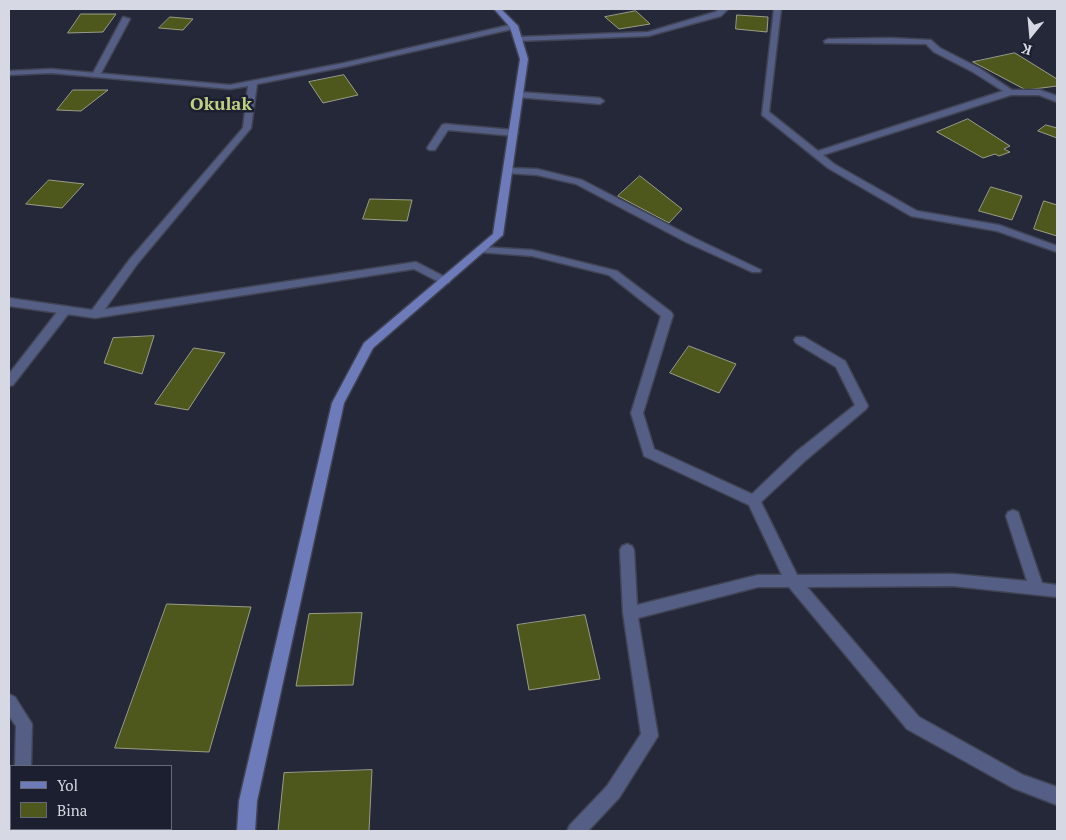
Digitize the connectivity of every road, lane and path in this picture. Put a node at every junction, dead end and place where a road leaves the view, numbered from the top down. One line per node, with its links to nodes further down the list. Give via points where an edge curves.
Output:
1 (497, 9): 5 (street)
2 (724, 9): 5 (street, via 718,14 648,34)
3 (777, 9): 16 (street, via 765,113)
4 (126, 19): 8 (street)
5 (516, 32): 9 (street); 11 (street, via 524,59)
6 (828, 41): 10 (street, via 928,42)
7 (9, 73): 8 (street, via 51,71)
8 (96, 75): 9 (street, via 230,87)
9 (253, 83): 24 (street, via 247,128 134,261)
10 (1010, 92): 12 (street, via 1040,93); 16 (street)
11 (519, 95): 13 (street); 14 (street)
12 (1057, 99)
13 (600, 101)
14 (514, 133): 15 (street, via 445,127); 17 (street)
15 (432, 148)
16 (817, 154): 18 (street, via 831,166 914,214 999,228)
17 (509, 171): 19 (street, via 498,235); 20 (street, via 537,172 580,182 690,240)
18 (1057, 249)
19 (482, 250): 21 (street); 27 (street, via 532,253 613,272 666,315 638,413 649,452)
20 (756, 270)
21 (445, 281): 24 (street, via 416,265); 37 (street, via 368,346 338,403 248,801)
22 (9, 302): 23 (street)
23 (65, 310): 24 (street); 26 (street)
24 (95, 314)
25 (800, 340): 27 (street, via 841,364 862,406 801,456)
26 (9, 382)
27 (754, 501): 30 (street)
28 (1013, 516): 31 (street)
29 (627, 550): 33 (street)
30 (792, 580): 31 (street, via 953,580); 33 (street, via 758,581); 36 (street, via 913,723 1019,782)
31 (1036, 588): 32 (street)
32 (1057, 591)
33 (630, 613): 38 (street, via 650,736 613,792)
34 (9, 702): 35 (street, via 24,724)
35 (23, 765)
36 (1057, 796)
37 (246, 831)
38 (576, 831)

